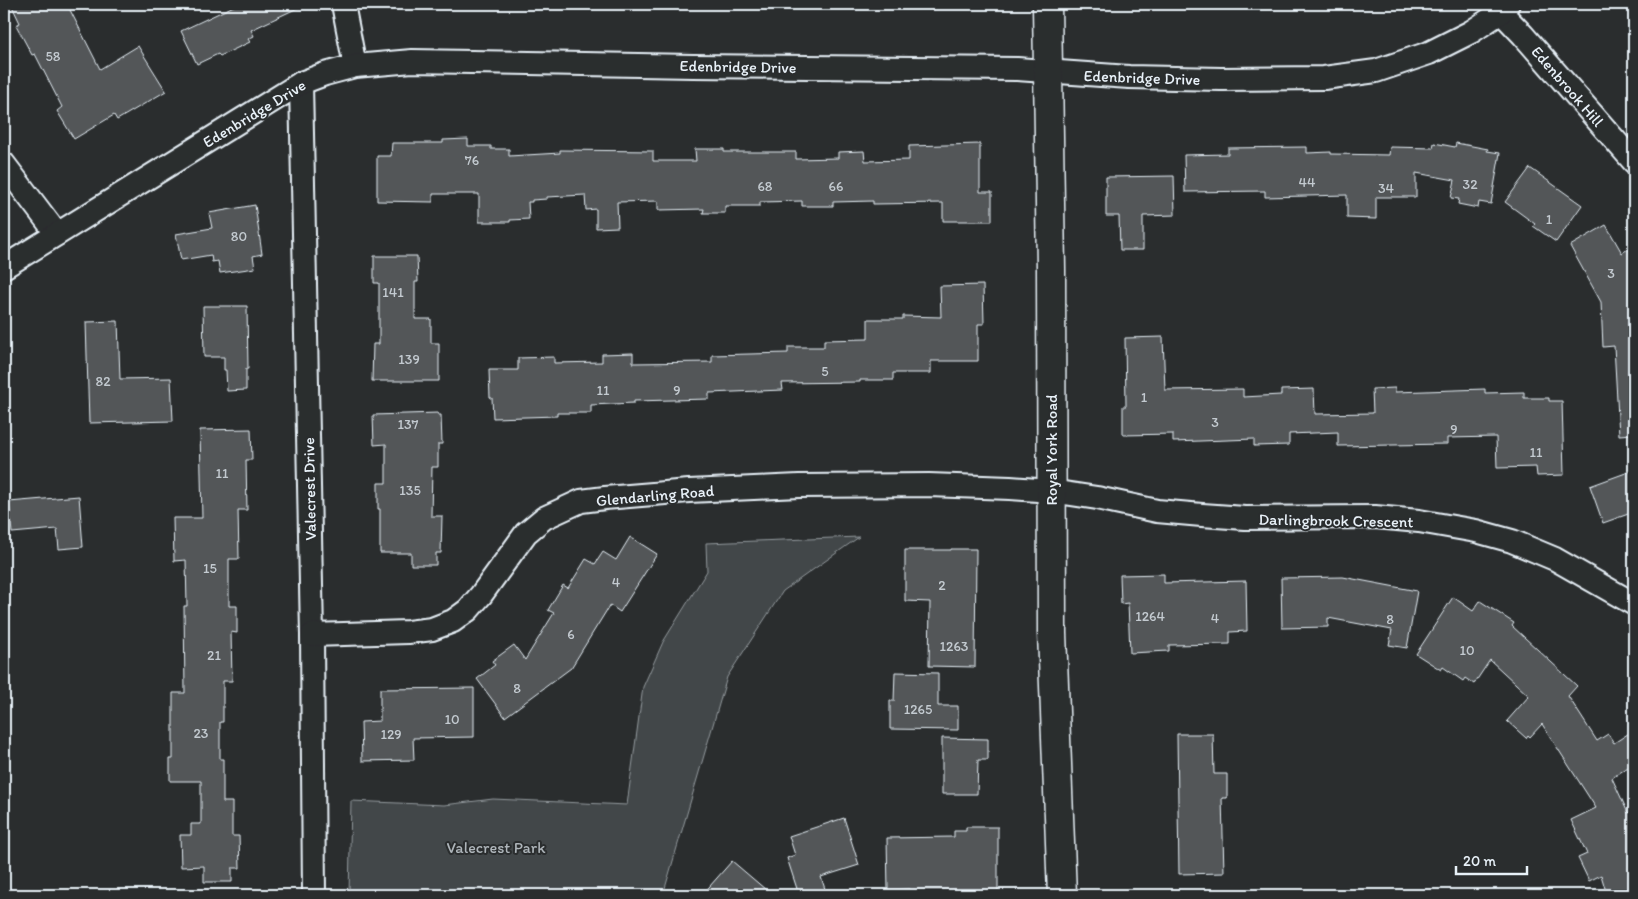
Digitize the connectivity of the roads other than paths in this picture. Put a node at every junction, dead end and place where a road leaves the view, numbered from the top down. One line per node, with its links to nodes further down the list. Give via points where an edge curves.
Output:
1 (343, 4): 4 (street)
2 (1047, 4): 5 (main road, Royal York Road)
3 (1504, 8): 5 (street, Edenbridge Drive, via 1471,32 1429,53 1376,71 1324,78 1221,79 1128,78); 7 (street, Edenbrook Hill)
4 (355, 66): 5 (street, Edenbridge Drive, via 412,61); 6 (street, Edenbridge Drive)
5 (1049, 72): 11 (main road, Royal York Road)
6 (301, 84): 9 (street, Edenbridge Drive); 13 (street, Valecrest Drive)
7 (1634, 162)
8 (4, 164): 9 (street)
9 (57, 234): 10 (street, Edenbridge Drive)
10 (4, 267)
11 (1051, 491): 12 (street, Darlingbrook Crescent, via 1157,511 1245,518 1375,518 1419,521 1476,531 1512,541 1555,559); 13 (street, Glendarling Road, via 929,485 799,486 689,491 581,501 544,518 526,533 481,595 453,621 432,629 408,632); 15 (main road, Royal York Road)
12 (1634, 604)
13 (312, 635): 14 (street, Valecrest Drive)
14 (314, 895)
15 (1062, 895)

